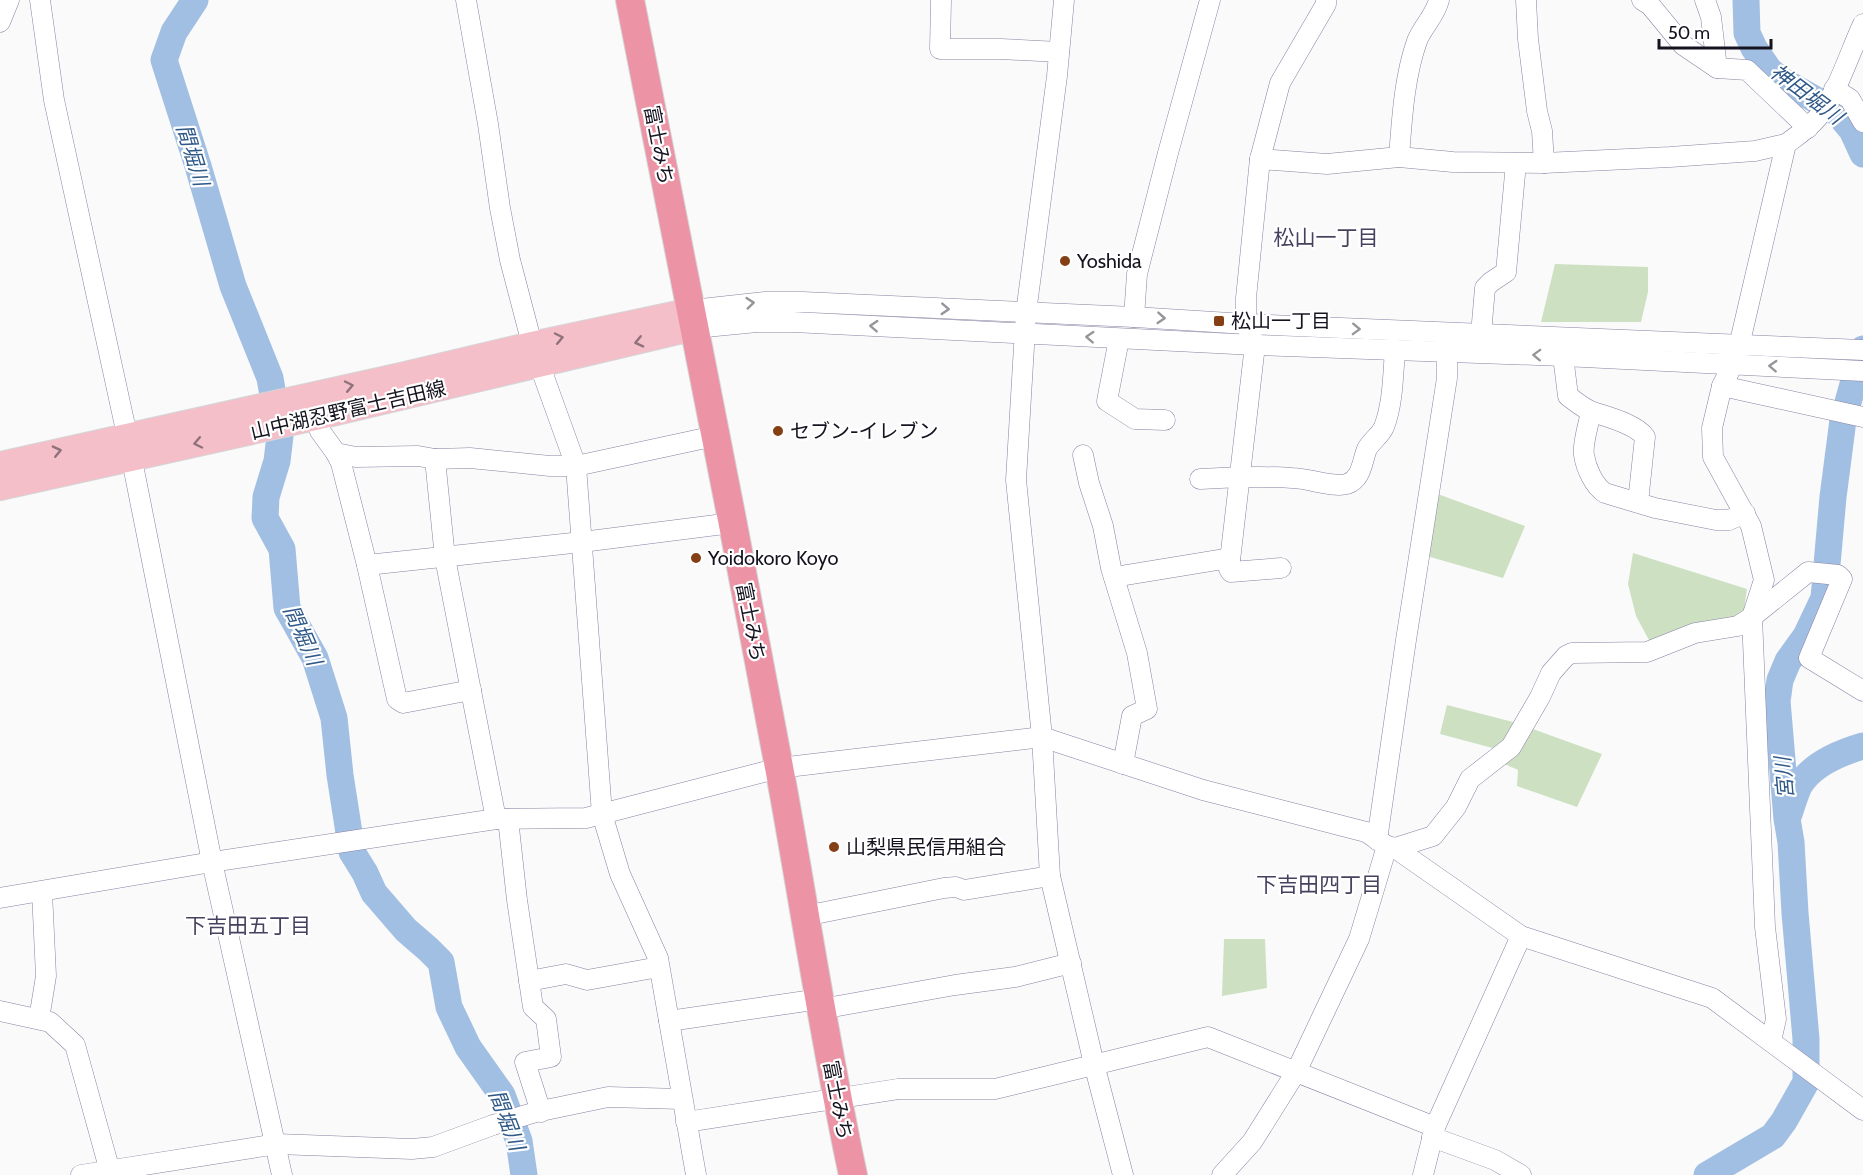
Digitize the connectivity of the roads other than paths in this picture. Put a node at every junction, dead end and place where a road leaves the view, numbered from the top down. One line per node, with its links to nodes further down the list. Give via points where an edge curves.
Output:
1 (9, 0): 13 (street)
2 (40, 0): 48 (street, via 54,100)
3 (466, 0): 36 (street, via 510,260)
4 (630, 0): 27 (highway, 富士みち)
5 (941, 0): 15 (street, via 940,50)
6 (1064, 0): 15 (street)
7 (1210, 0): 26 (street, via 1137,274)
8 (1326, 0): 22 (street, via 1280,83)
9 (1439, 0): 21 (street, via 1412,61)
10 (1526, 0): 24 (street)
11 (1642, 0): 16 (street, via 1683,45)
12 (1705, 0): 16 (street)
13 (0, 22)
14 (1863, 24): 17 (street)
15 (1059, 52): 25 (street)
16 (1717, 68): 18 (street, via 1748,70)
17 (1832, 93): 18 (street); 19 (street, via 1850,99)
18 (1814, 122): 20 (street)
19 (1863, 122)
20 (1785, 144): 24 (street, via 1755,151); 37 (street)
21 (1399, 158): 22 (street, via 1327,164); 23 (street)
22 (1260, 159): 28 (street)
23 (1516, 163): 24 (street); 30 (street, via 1506,272 1485,288)
24 (1544, 163)
25 (1026, 313): 26 (street); 27 (street, one-way to 25, via 765,302); 29 (street)
26 (1134, 317): 28 (street, one-way to 28)
27 (694, 319): 29 (street, one-way to 27); 36 (main road, 山中湖忍野富士吉田線); 47 (highway, 富士みち)
28 (1246, 324): 32 (street, one-way to 32); 33 (street)
29 (1025, 334): 31 (street, one-way to 29); 69 (street, via 1016,480)
30 (1481, 334): 32 (street); 37 (street)
31 (1119, 339): 33 (street); 46 (street, via 1107,401 1134,419)
32 (1447, 342): 34 (street); 38 (street, one-way to 32); 74 (street, via 1446,378 1406,640)
33 (1255, 345): 34 (street); 54 (street)
34 (1395, 350): 54 (street, via 1390,403 1383,429 1367,449 1363,465 1350,483)
35 (1863, 350): 37 (street)
36 (536, 355): 41 (main road, 山中湖忍野富士吉田線, one-way to 36, via 401,375); 45 (main road, 山中湖忍野富士吉田線); 53 (street)
37 (1736, 355): 38 (street); 39 (street, one-way to 37); 40 (street)
38 (1563, 356): 42 (street, via 1568,396)
39 (1863, 371)
40 (1722, 386): 43 (street); 58 (street, via 1712,428 1713,457)
41 (298, 397): 44 (main road, 山中湖忍野富士吉田線); 45 (street)
42 (1591, 412): 57 (street, via 1584,454 1592,477 1599,490); 57 (street, via 1632,427 1645,437)
43 (1860, 416)
44 (254, 419): 45 (main road, 山中湖忍野富士吉田線); 48 (main road, 山中湖忍野富士吉田線)
45 (303, 420): 49 (street, via 320,431)
46 (1165, 420)
47 (715, 436): 53 (street); 59 (highway, 富士みち)
48 (130, 446): 52 (main road, 山中湖忍野富士吉田線, one-way to 48); 56 (main road, 山中湖忍野富士吉田線); 75 (street)
49 (336, 453): 51 (street); 63 (street)
50 (1083, 455): 65 (street)
51 (435, 459): 53 (street); 61 (street)
52 (0, 464)
53 (576, 466): 60 (street)
54 (1240, 476): 55 (street); 62 (street)
55 (1200, 479)
56 (0, 488)
57 (1638, 502): 58 (street, via 1716,520 1729,520)
58 (1745, 513): 66 (street, via 1764,580)
59 (732, 523): 60 (street); 71 (highway, 富士みち)
60 (582, 543): 61 (street); 72 (street)
61 (445, 558): 63 (street); 67 (street)
62 (1230, 558): 64 (street, via 1231,572); 65 (street)
63 (367, 566): 67 (street, via 397,699 403,703)
64 (1281, 568)
65 (1114, 577): 70 (street, via 1137,653 1147,709 1132,716)
66 (1752, 617): 68 (street, via 1808,572 1838,575 1842,579 1809,658); 74 (street, via 1738,626 1695,633 1647,652 1566,656 1551,673 1510,747 1470,779 1456,807 1433,836); 88 (street, via 1766,927 1776,1019)
67 (471, 690): 73 (street)
68 (1863, 691)
69 (1042, 737): 70 (street); 71 (street); 76 (street)
70 (1123, 764): 74 (street, via 1203,790 1366,832)
71 (779, 768): 72 (street); 79 (highway, 富士みち)
72 (602, 814): 73 (street, via 586,818); 82 (street, via 620,874)
73 (502, 819): 75 (street); 83 (street)
74 (1386, 845): 80 (street); 90 (street, via 1359,939)
75 (212, 862): 77 (street); 97 (street)
76 (1050, 876): 79 (street, via 964,890 944,888); 81 (street)
77 (42, 892): 78 (street); 86 (street, via 46,976)
78 (0, 898)
79 (805, 916): 84 (highway, 富士みち)
80 (1521, 936): 88 (street, via 1712,998); 96 (street)
81 (1071, 963): 84 (street, via 1016,977); 89 (street)
82 (659, 967): 83 (street, via 587,980 566,974); 87 (street)
83 (529, 981): 94 (street, via 533,1007 546,1019 551,1057 525,1062)
84 (821, 1004): 87 (street); 91 (highway, 富士みち)
85 (0, 1011): 86 (street)
86 (39, 1019): 98 (street, via 50,1022 75,1045)
87 (669, 1022): 92 (street)
88 (1771, 1041): 93 (street)
89 (1094, 1064): 90 (street, via 1208,1037); 91 (street, via 995,1089 898,1089); 103 (street)
90 (1296, 1072): 96 (street); 104 (street, via 1252,1142)
91 (837, 1098): 95 (street); 102 (highway, 富士みち)
92 (682, 1099): 94 (street, via 608,1097); 95 (street)
93 (1863, 1110)
94 (538, 1112): 97 (street, via 434,1147)
95 (686, 1122): 101 (street)
96 (1433, 1132): 105 (street); 106 (street)
97 (277, 1144): 98 (street); 100 (street)
98 (110, 1172): 99 (street)
99 (81, 1175)
100 (282, 1175)
101 (696, 1175)
102 (854, 1175)
103 (1123, 1175)
104 (1222, 1175)
105 (1423, 1175)
106 (1521, 1175)

